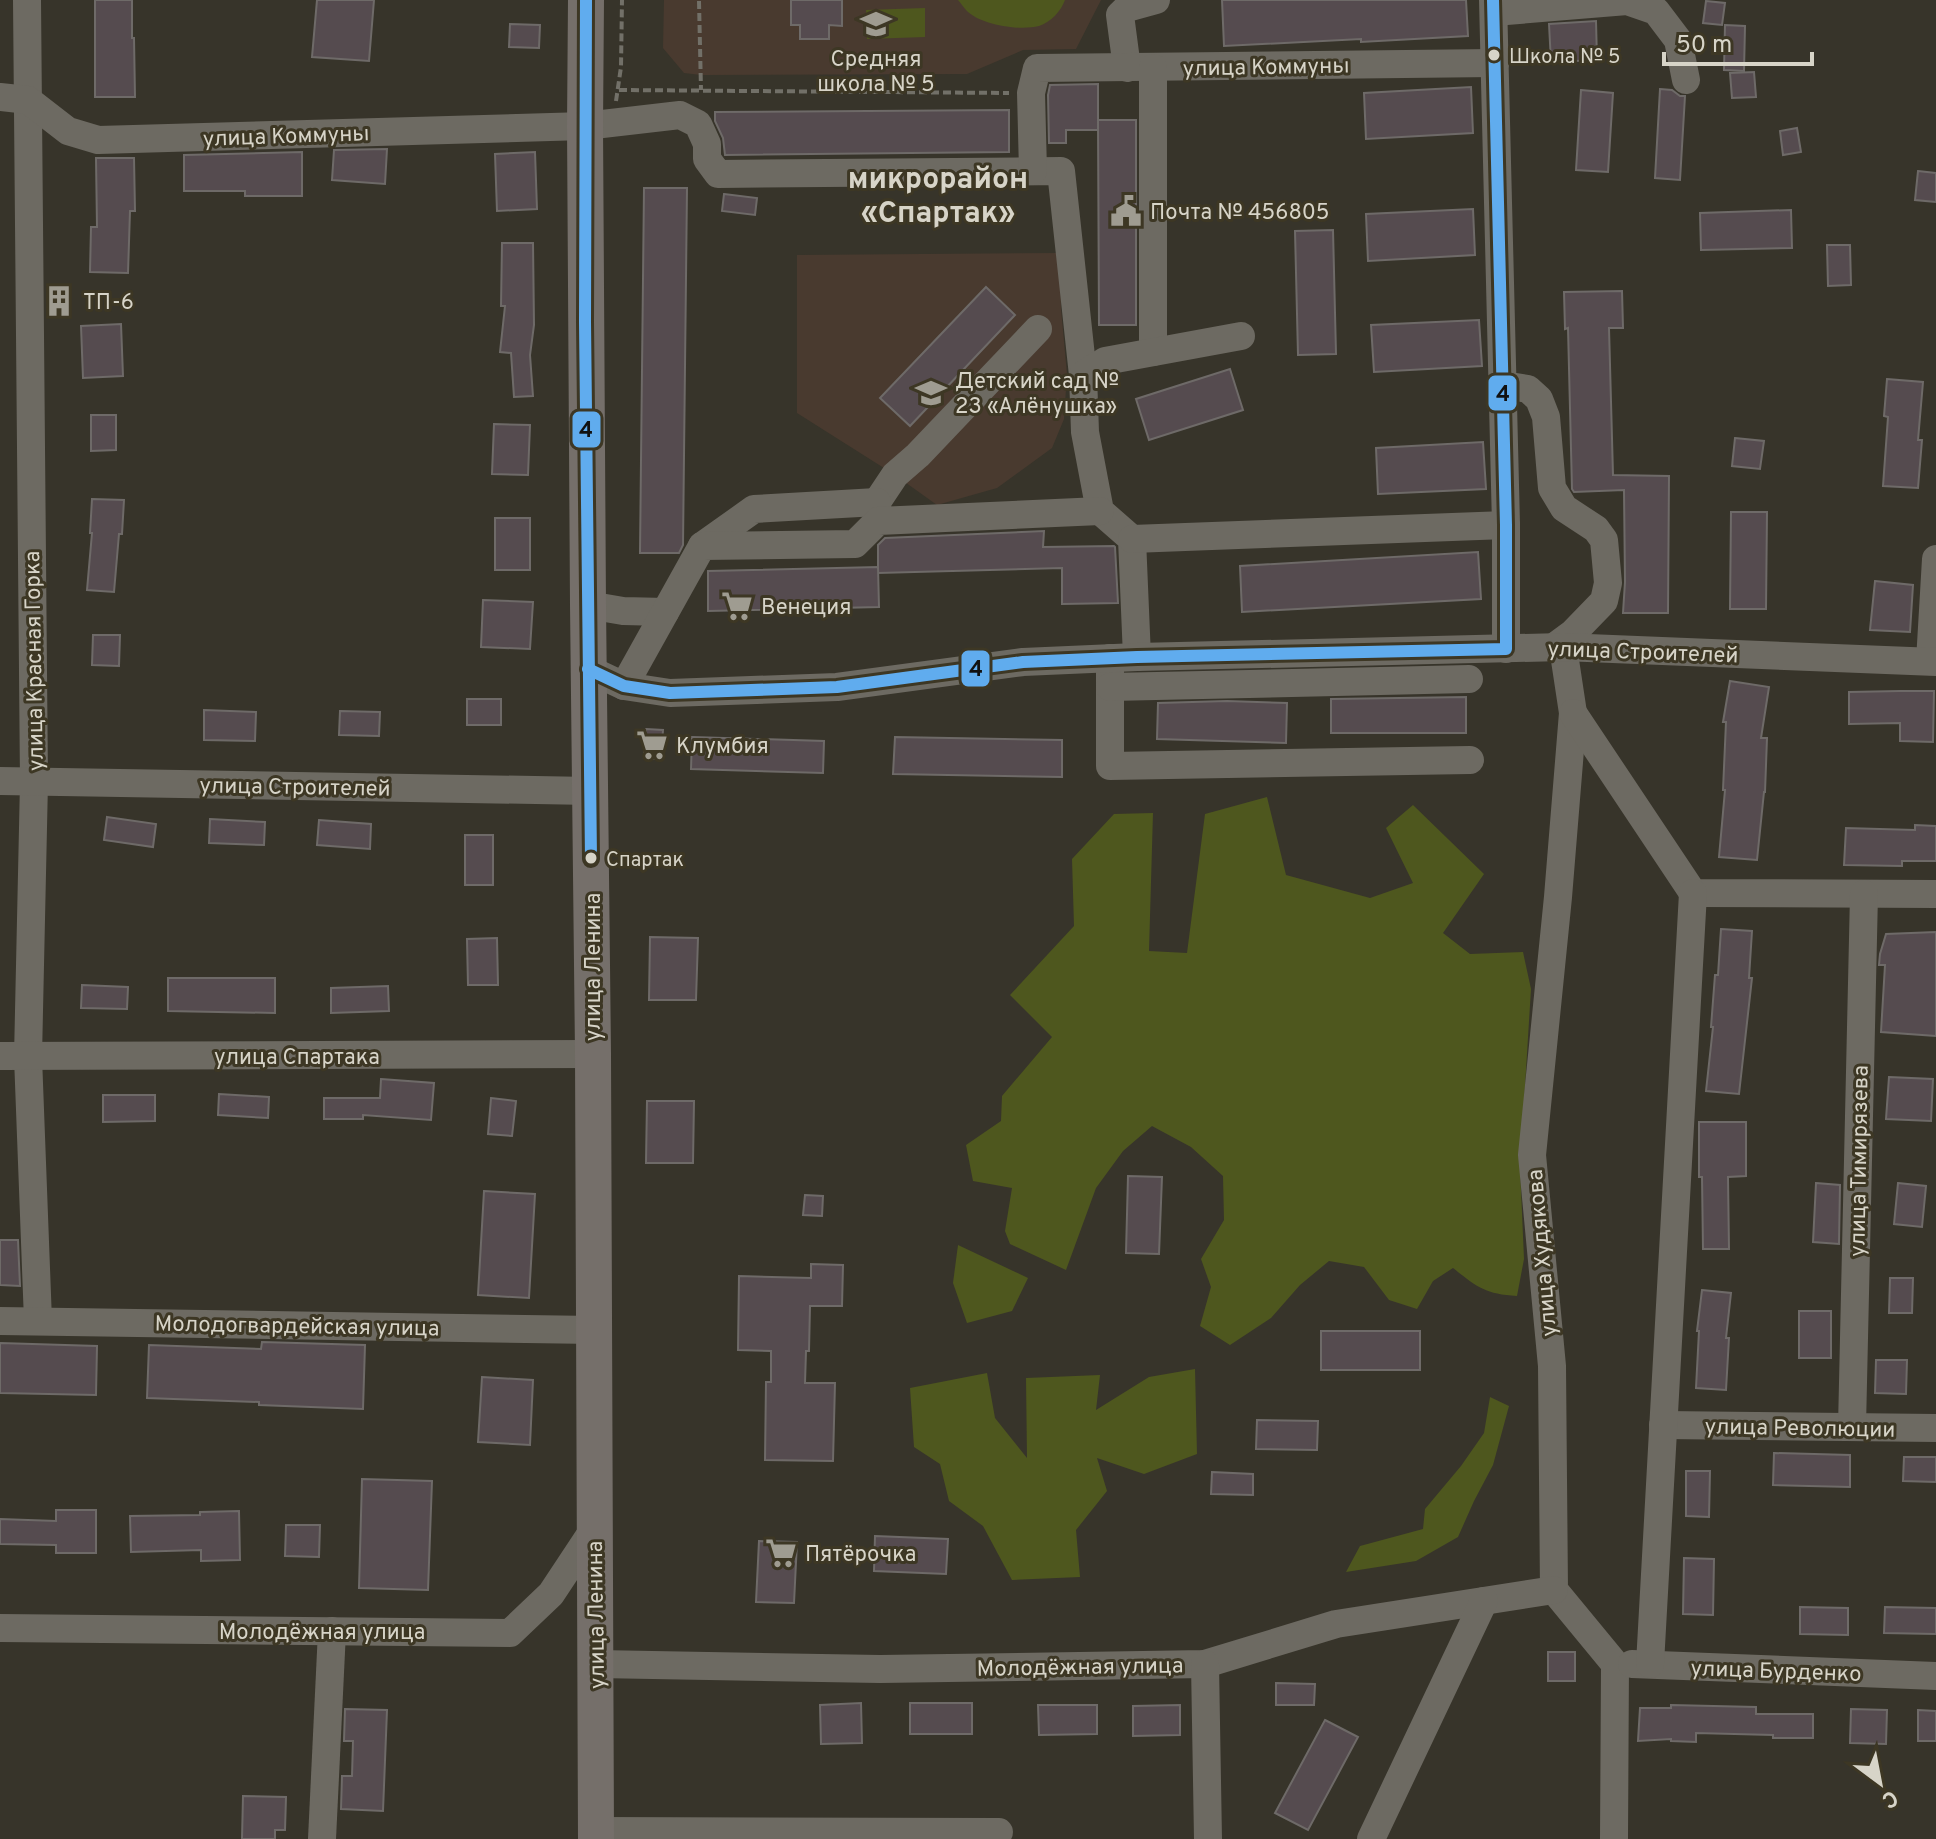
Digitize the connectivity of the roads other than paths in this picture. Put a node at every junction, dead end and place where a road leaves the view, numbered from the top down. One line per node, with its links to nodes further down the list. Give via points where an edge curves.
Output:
1 (27, 0): 9 (street, улица Красная Горка)
2 (586, 0): 10 (main road, улица Ленина)
3 (1156, 0): 6 (street, via 1120,15)
4 (1494, 6): 5 (street); 7 (street, via 1627,1 1656,11 1678,40)
5 (1495, 63): 6 (street, улица Коммуны); 16 (street)
6 (1140, 68): 11 (street, улица Коммуны, via 1034,81); 14 (street)
7 (1686, 80)
8 (0, 97): 9 (street)
9 (28, 100): 10 (street, улица Коммуны, via 68,131 98,140); 36 (street, улица Красная Горка)
10 (585, 126): 11 (street, улица Коммуны, via 680,115 698,124 707,159 718,174); 23 (main road, улица Ленина)
11 (1033, 171): 15 (street, via 1061,171)
12 (1038, 329): 18 (street, via 895,475)
13 (1241, 336): 14 (street)
14 (1153, 352): 15 (street, via 1105,361)
15 (1083, 375): 17 (street, via 1085,432)
16 (1503, 385): 19 (street); 25 (street, via 1528,389 1539,399 1546,417 1552,488 1564,508 1604,540 1604,601)
17 (1100, 511): 18 (street); 20 (street)
18 (877, 512): 21 (street, via 754,509); 21 (street, via 855,544)
19 (1506, 525): 20 (street); 26 (street)
20 (1132, 539): 27 (street)
21 (702, 546): 24 (street)
22 (1936, 559): 28 (street)
23 (588, 605): 24 (street); 29 (main road, улица Ленина)
24 (665, 612): 31 (street)
25 (1559, 647): 26 (street, улица Строителей); 28 (street, улица Строителей); 33 (street, улица Худякова)
26 (1506, 649): 27 (street, улица Строителей)
27 (1123, 658): 31 (street, улица Строителей, via 1023,662 837,687 670,693); 32 (street)
28 (1933, 662)
29 (588, 669): 31 (street, улица Строителей); 37 (main road, улица Ленина)
30 (1469, 679): 32 (street)
31 (624, 686)
32 (1110, 687): 34 (street, via 1110,766)
33 (1573, 713): 38 (street); 50 (street, улица Худякова, via 1532,1155 1552,1366)
34 (1470, 760)
35 (0, 781): 36 (street, улица Строителей)
36 (34, 782): 37 (street, улица Строителей); 42 (street, улица Красная Горка)
37 (591, 791): 41 (main road, улица Ленина)
38 (1693, 893): 39 (street); 46 (street)
39 (1864, 894): 40 (street); 47 (street, улица Тимирязева)
40 (1936, 894)
41 (593, 1054): 42 (street, улица Спартака); 45 (main road, улица Ленина)
42 (14, 1057): 44 (street, улица Красная Горка)
43 (0, 1321): 44 (street, Молодогвардейская улица)
44 (38, 1321): 45 (street, Молодогвардейская улица)
45 (595, 1330): 49 (main road, улица Ленина)
46 (1663, 1425): 47 (street, улица Революции); 57 (street)
47 (1852, 1427): 48 (street, улица Революции)
48 (1936, 1428)
49 (594, 1529): 53 (street, Молодёжная улица, via 551,1594 510,1633); 54 (main road, улица Ленина)
50 (1554, 1590): 51 (street, Молодёжная улица); 56 (street)
51 (1484, 1601): 55 (street, Молодёжная улица, via 1336,1624); 64 (street)
52 (0, 1628): 53 (street, Молодёжная улица)
53 (332, 1631): 62 (street)
54 (597, 1664): 55 (street, Молодёжная улица, via 880,1669); 60 (main road, улица Ленина)
55 (1205, 1664): 63 (street)
56 (1615, 1664): 57 (street, улица Бурденко); 65 (street)
57 (1650, 1664): 58 (street, улица Бурденко)
58 (1936, 1676)
59 (999, 1832): 61 (street)
60 (596, 1835): 61 (street)
61 (791, 1835)
62 (322, 1839)
63 (1208, 1839)
64 (1371, 1839)
65 (1614, 1839)

